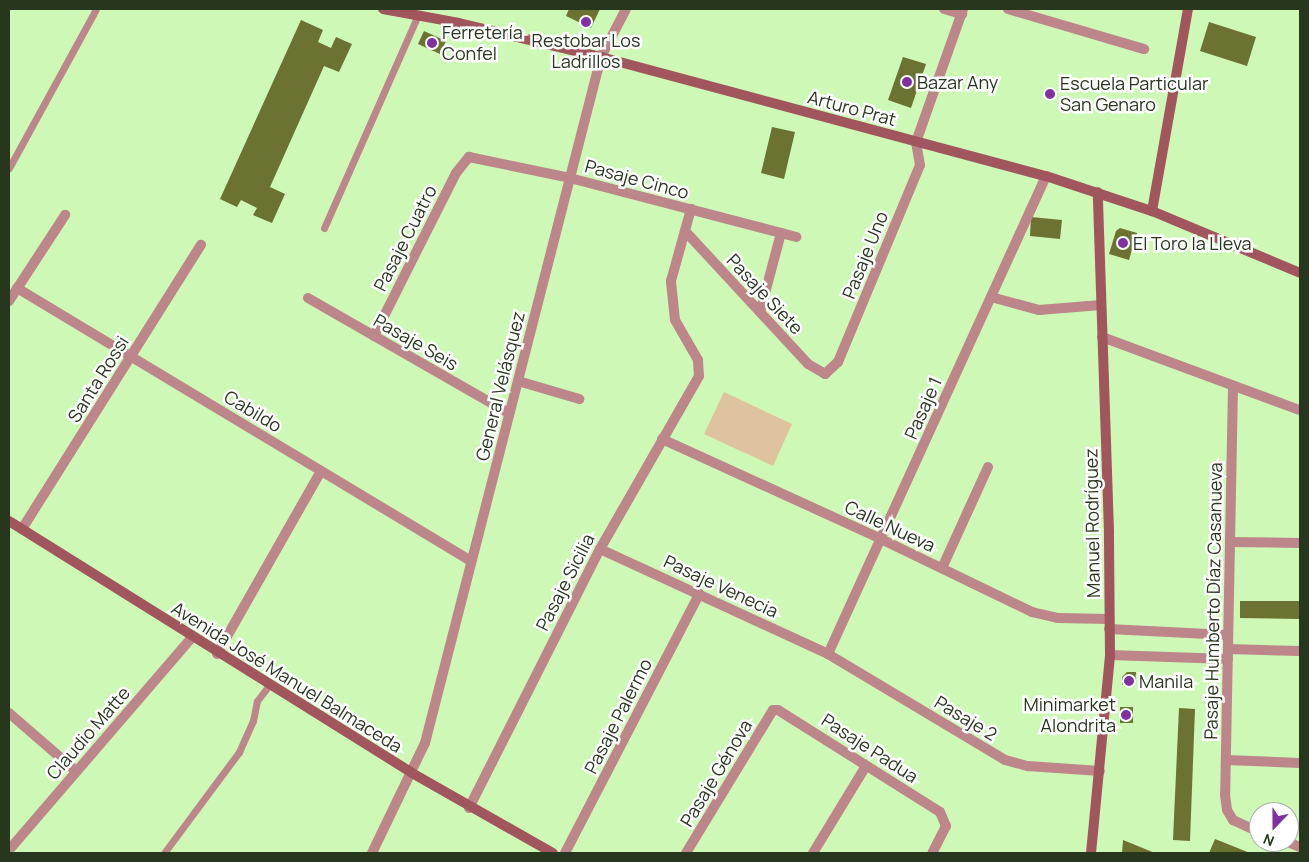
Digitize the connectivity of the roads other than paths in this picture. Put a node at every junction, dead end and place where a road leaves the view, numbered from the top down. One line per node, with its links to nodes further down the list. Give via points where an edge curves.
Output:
1 (96, 9): 13 (lane)
2 (383, 9): 8 (street, Arturo Prat)
3 (626, 9): 10 (street, General Velásquez)
4 (944, 9): 7 (street)
5 (1008, 9): 9 (street)
6 (1188, 9): 18 (street)
7 (963, 11): 11 (street)
8 (418, 15): 10 (street, Arturo Prat); 20 (lane)
9 (1144, 50)
10 (601, 58): 11 (street, Arturo Prat); 15 (street, General Velásquez)
11 (916, 142): 14 (street, Arturo Prat); 35 (street, Pasaje Uno, via 920,165 838,362)
12 (469, 157): 15 (street, Pasaje Cinco); 32 (street, Pasaje Cuatro, via 456,173)
13 (9, 168)
14 (1046, 176): 16 (street, Arturo Prat); 27 (street, Pasaje 1)
15 (570, 178): 17 (street, Pasaje Cinco); 36 (street, General Velásquez)
16 (1098, 192): 18 (street, Arturo Prat); 30 (street, Manuel Rodríguez)
17 (691, 209): 21 (street); 22 (street, Pasaje Cinco)
18 (1152, 211): 25 (street, Arturo Prat)
19 (65, 216): 26 (street)
20 (324, 228)
21 (685, 231): 31 (street, Pasaje Siete); 41 (street, Pasaje Sicilia, via 671,282 675,320 698,360 699,376)
22 (781, 233): 23 (street, Pasaje Cinco); 31 (street)
23 (796, 237)
24 (201, 245): 34 (street, Santa Rossi)
25 (1300, 273)
26 (17, 288): 29 (street); 34 (street, Cabildo)
27 (991, 297): 30 (street, via 1039,310); 46 (street, Pasaje 1)
28 (308, 298): 32 (street, Pasaje Seis)
29 (9, 301)
30 (1102, 305): 33 (street, Manuel Rodríguez)
31 (760, 312): 35 (street, Pasaje Siete, via 808,364)
32 (374, 336): 40 (street, Pasaje Seis)
33 (1102, 337): 37 (street); 53 (street, Manuel Rodríguez)
34 (131, 356): 43 (street, Cabildo); 45 (street, Santa Rossi)
35 (824, 374)
36 (518, 381): 38 (street); 40 (street, General Velásquez)
37 (1233, 386): 39 (street); 47 (street, Pasaje Humberto Díaz Casanueva)
38 (579, 399)
39 (1299, 410)
40 (510, 413): 50 (street, General Velásquez)
41 (662, 439): 46 (street, Calle Nueva); 49 (street, Pasaje Sicilia)
42 (988, 467): 51 (street)
43 (321, 471): 50 (street, Cabildo); 57 (street)
44 (9, 521): 45 (street, Avenida José Manuel Balmaceda)
45 (22, 529): 55 (street, Avenida José Manuel Balmaceda)
46 (881, 539): 51 (street, Calle Nueva); 58 (street, Pasaje 1)
47 (1231, 542): 48 (street); 54 (street, Pasaje Humberto Díaz Casanueva)
48 (1300, 543)
49 (600, 549): 52 (street, Pasaje Venecia); 70 (street, Pasaje Sicilia)
50 (471, 562): 69 (street, General Velásquez, via 425,742)
51 (942, 568): 53 (street, Calle Nueva, via 1032,612)
52 (699, 594): 58 (street, Pasaje Venecia); 76 (street, Pasaje Palermo)
53 (1109, 624): 54 (street, Calle Nueva); 60 (street, Manuel Rodríguez)
54 (1228, 635): 59 (street, Pasaje Humberto Díaz Casanueva)
55 (192, 637): 57 (street, Avenida José Manuel Balmaceda); 67 (street, Claudio Matte)
56 (1300, 652): 59 (street)
57 (218, 654): 61 (street, Avenida José Manuel Balmaceda)
58 (828, 654): 68 (street, Pasaje 2, via 1005,760 1028,766)
59 (1228, 654): 60 (street); 64 (street, Pasaje Humberto Díaz Casanueva)
60 (1110, 655): 68 (street, Manuel Rodríguez)
61 (269, 685): 69 (street, Avenida José Manuel Balmaceda); 73 (lane, via 257,701 253,720 239,752)
62 (773, 710): 66 (street, Pasaje Padua, via 784,712); 77 (street, Pasaje Génova)
63 (9, 713): 67 (street)
64 (1226, 760): 65 (street); 71 (street, Pasaje Humberto Díaz Casanueva, via 1225,795 1230,815)
65 (1300, 763)
66 (866, 766): 78 (street); 79 (street, Pasaje Padua, via 936,809 945,820 945,830)
67 (76, 771): 72 (street, Claudio Matte)
68 (1100, 771): 80 (street, Manuel Rodríguez)
69 (412, 774): 70 (street, Avenida José Manuel Balmaceda); 74 (street, General Velásquez)
70 (469, 808): 75 (street, Avenida José Manuel Balmaceda)
71 (1249, 828)
72 (9, 850)
73 (164, 853)
74 (372, 853)
75 (553, 853)
76 (565, 853)
77 (686, 853)
78 (813, 853)
79 (932, 853)
80 (1091, 853)

